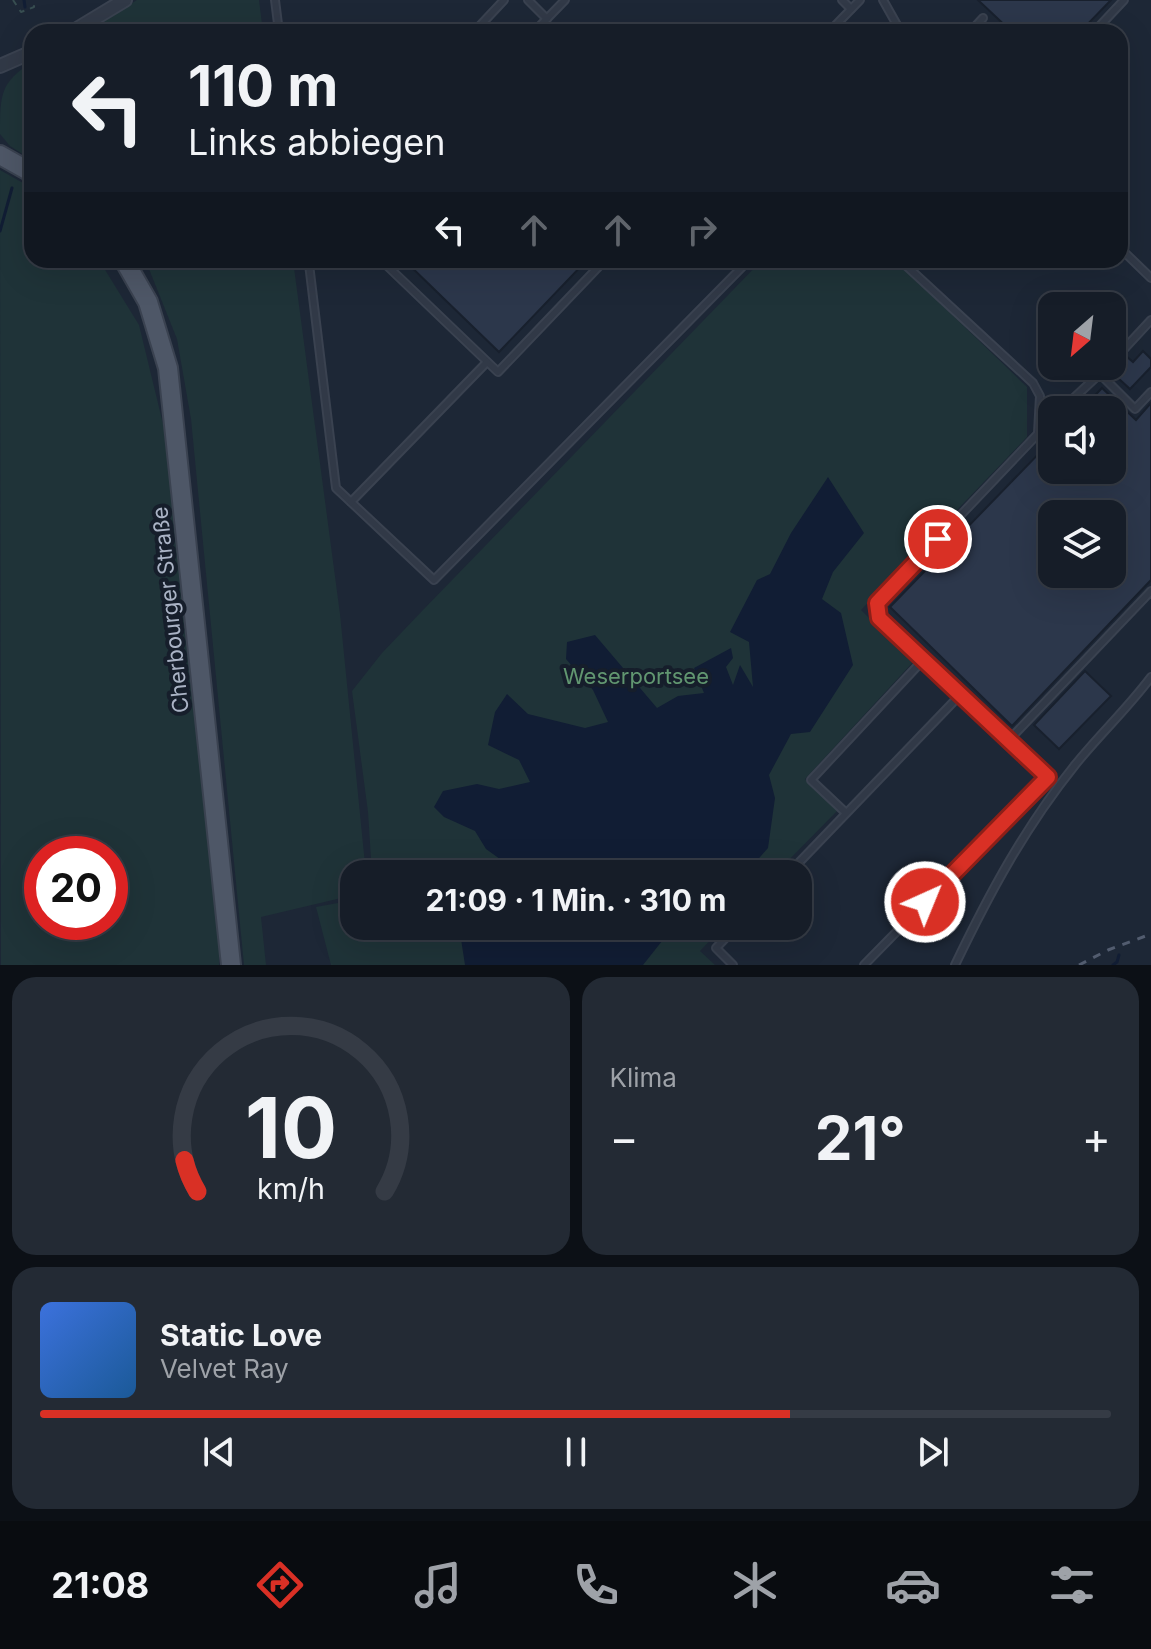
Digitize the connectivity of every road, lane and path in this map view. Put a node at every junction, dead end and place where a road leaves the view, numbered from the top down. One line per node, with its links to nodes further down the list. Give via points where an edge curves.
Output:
1 (13, 0): 2 (path, via 21,12 34,7)
2 (34, 0)
3 (125, 0): 15 (street)
4 (275, 0): 16 (lane)
5 (504, 0): 17 (lane)
6 (528, 0): 14 (lane)
7 (565, 0): 14 (lane)
8 (842, 0): 12 (lane)
9 (860, 0): 12 (lane)
10 (883, 0): 20 (lane)
11 (1124, 0): 22 (lane)
12 (851, 9): 19 (lane)
13 (983, 18): 21 (lane)
14 (547, 19): 18 (lane)
15 (85, 24)
16 (278, 24)
17 (482, 24)
18 (542, 24)
19 (837, 24)
20 (896, 24)
21 (977, 24)
22 (1102, 24)
23 (24, 56): 24 (street)
24 (15, 60): 25 (street); 26 (street)
25 (0, 66)
26 (0, 72)
27 (2, 155): 28 (main road)
28 (24, 168)
29 (1128, 256): 36 (lane)
30 (129, 268): 55 (main road, Cherbourger Straße, via 148,302 168,368)
31 (309, 268): 46 (lane, via 336,488)
32 (389, 268): 39 (lane)
33 (597, 268): 39 (lane, via 498,372)
34 (741, 268): 46 (lane, via 434,580)
35 (909, 268): 43 (lane, via 1033,383)
36 (1151, 278)
37 (1150, 320): 38 (lane)
38 (1126, 346)
39 (487, 362): 46 (lane)
40 (1092, 380): 44 (lane)
41 (1106, 380): 42 (lane, via 1135,409)
42 (1151, 392)
43 (1040, 396)
44 (1075, 396)
45 (1038, 433): 48 (lane, via 877,603 879,618)
46 (351, 502)
47 (1151, 591): 51 (lane)
48 (923, 660): 50 (lane); 52 (lane, via 811,780)
49 (1151, 677): 58 (lane, via 1030,825)
50 (960, 695): 51 (lane); 52 (lane)
51 (1009, 740): 57 (lane, via 1048,777)
52 (846, 813): 53 (lane)
53 (801, 860)
54 (724, 940): 56 (lane, via 716,948)
55 (231, 965)
56 (733, 965)
57 (864, 965)
58 (955, 965)

